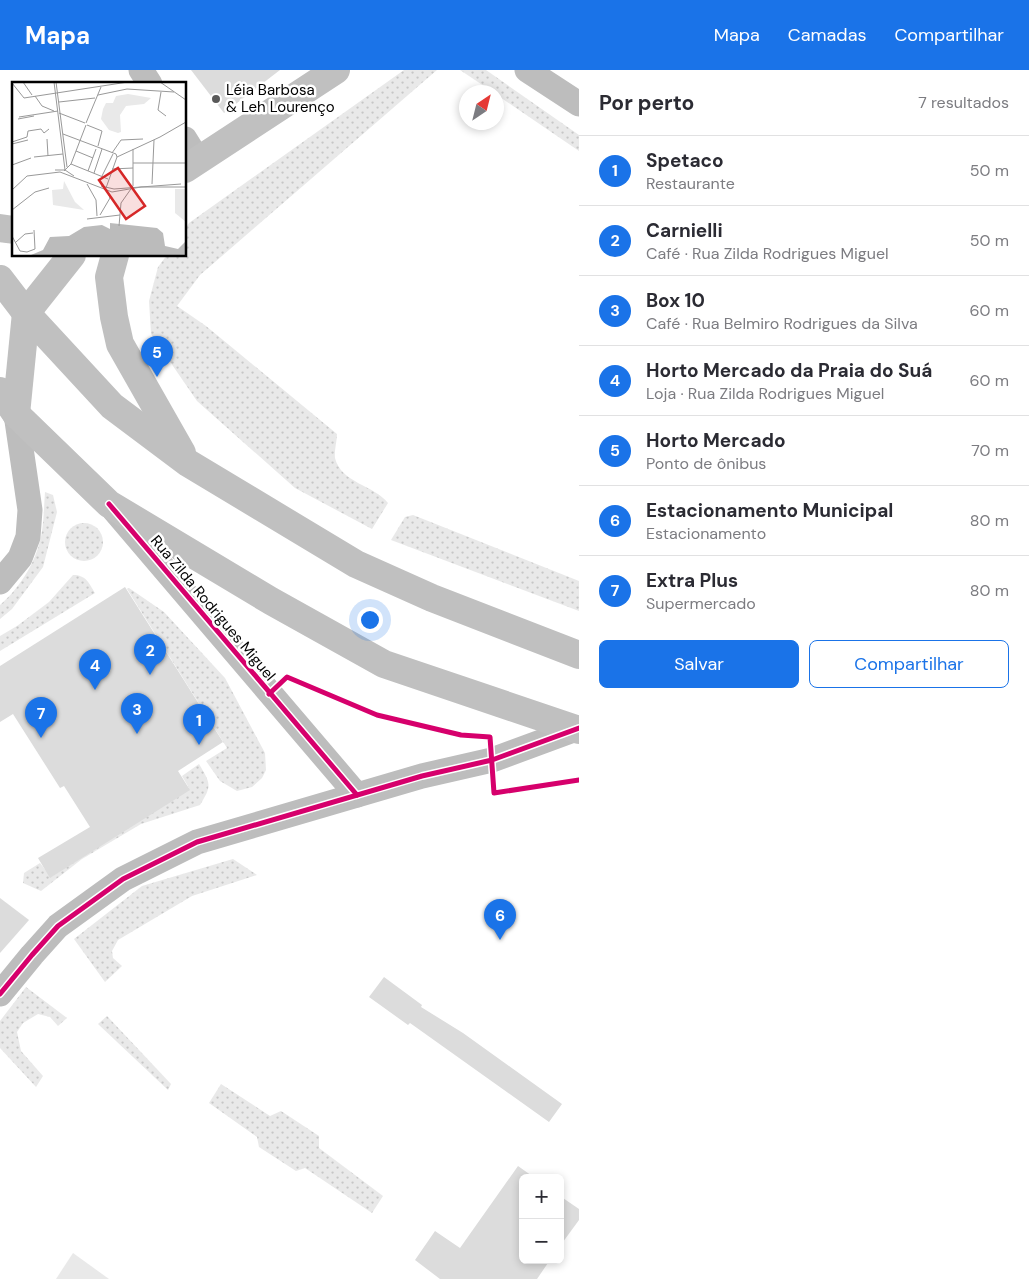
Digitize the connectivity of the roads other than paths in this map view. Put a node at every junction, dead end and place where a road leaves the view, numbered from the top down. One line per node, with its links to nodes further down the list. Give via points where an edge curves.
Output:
1 (141, 70): 4 (street)
2 (336, 70): 6 (main road)
3 (527, 70): 5 (street)
4 (149, 82)
5 (579, 104)
6 (189, 156)
7 (71, 256): 10 (main road)
8 (116, 256): 13 (main road, via 109,277 120,344)
9 (0, 279): 10 (main road)
10 (26, 313): 12 (main road); 13 (main road, via 112,406)
11 (0, 391): 12 (main road)
12 (16, 414): 14 (main road); 15 (street, via 30,510 28,537 20,558)
13 (188, 463): 16 (main road, via 356,564 432,598)
14 (109, 504): 17 (main road, via 384,664); 18 (street, Rua Zilda Rodrigues Miguel)
15 (0, 582)
16 (579, 655)
17 (578, 729): 18 (street, via 492,760)
18 (357, 795): 19 (street, via 197,842 123,879 58,926)
19 (0, 994)

